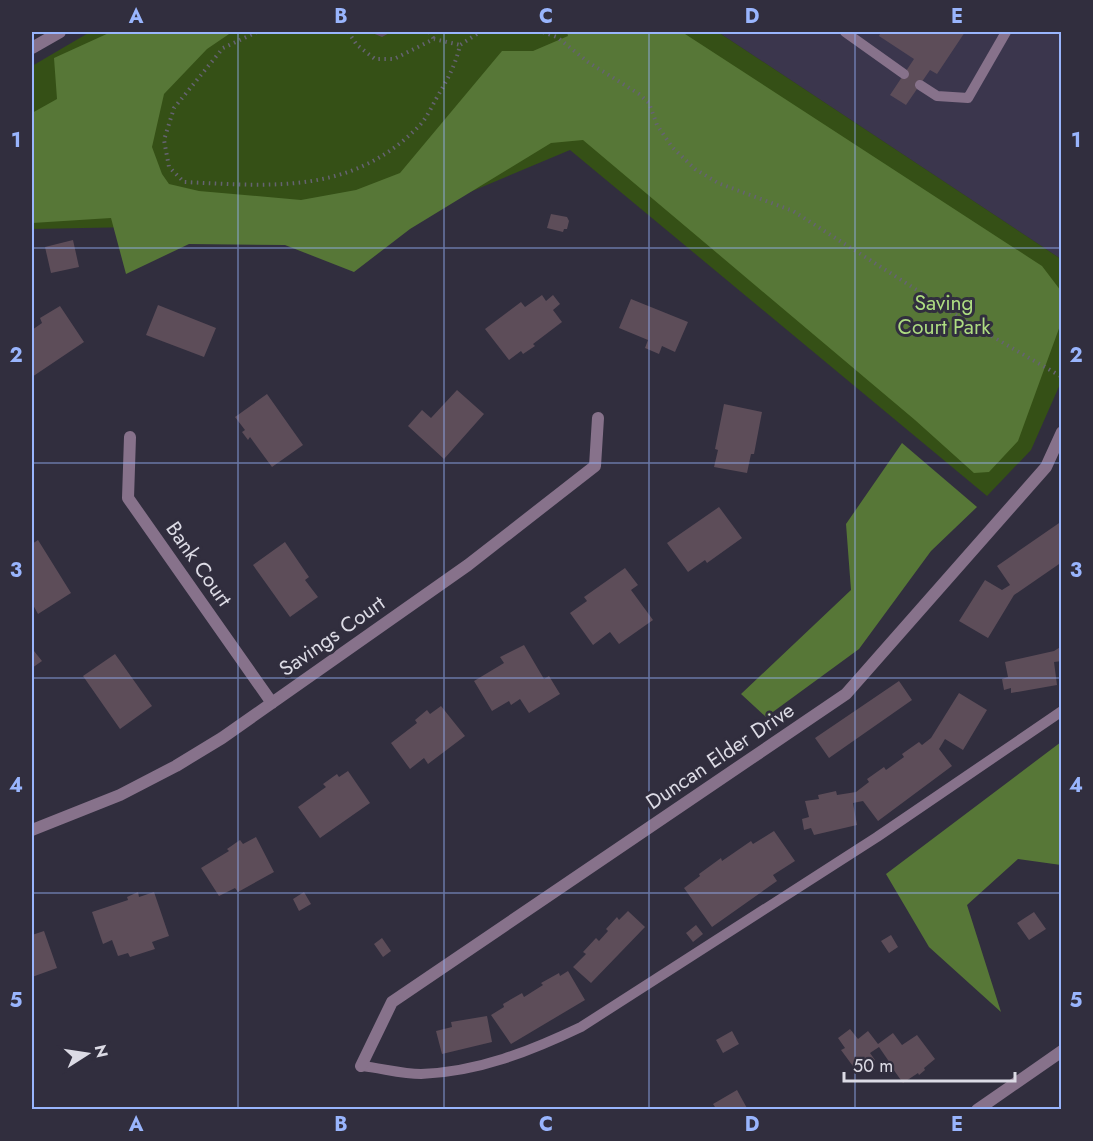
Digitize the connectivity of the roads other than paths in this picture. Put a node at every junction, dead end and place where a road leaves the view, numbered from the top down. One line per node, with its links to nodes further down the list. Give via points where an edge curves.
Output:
1 (60, 32): 4 (street)
2 (845, 32): 5 (lane)
3 (1006, 32): 6 (lane, via 968,98 937,96)
4 (32, 48)
5 (904, 74)
6 (920, 86)
7 (598, 418): 10 (street, Savings Court, via 595,466 468,565)
8 (1062, 432): 14 (street, Duncan Elder Drive, via 1046,467 846,694 392,1002)
9 (130, 437): 10 (street, Bank Court, via 129,498)
10 (272, 703): 12 (street, Savings Court, via 167,771 120,795)
11 (1062, 711): 14 (lane, via 877,837 581,1028 532,1050 472,1067 420,1074)
12 (32, 830)
13 (1062, 1051): 15 (street)
14 (361, 1066)
15 (977, 1110)

